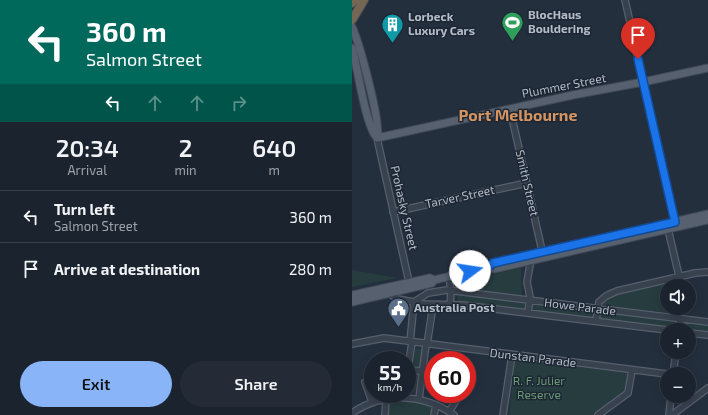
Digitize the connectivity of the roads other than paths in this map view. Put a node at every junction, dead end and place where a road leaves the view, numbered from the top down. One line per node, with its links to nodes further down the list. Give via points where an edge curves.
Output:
1 (355, 0): 4 (highway)
2 (364, 0): 5 (highway)
3 (625, 0): 9 (street)
4 (352, 3)
5 (352, 20)
6 (352, 27): 11 (main road, Prohasky Street, via 359,45 378,130)
7 (352, 49): 11 (main road, Prohasky Street, via 372,132)
8 (708, 68): 9 (main road, Plummer Street)
9 (643, 82): 10 (main road, Plummer Street); 16 (street)
10 (510, 109): 11 (main road, Plummer Street); 12 (street, Smith Street)
11 (377, 138): 13 (street, Prohasky Street)
12 (527, 183): 13 (street, Tarver Street); 18 (street, Smith Street)
13 (393, 212): 25 (street, Prohasky Street)
14 (708, 214): 16 (main road)
15 (708, 220): 16 (main road)
16 (675, 225): 17 (main road); 18 (main road)
17 (668, 229): 18 (main road); 22 (street)
18 (543, 255): 20 (main road)
19 (530, 265): 29 (street, via 526,282)
20 (492, 267): 23 (main road); 24 (main road)
21 (708, 272): 22 (street)
22 (679, 276): 34 (street, via 614,292 600,301)
23 (449, 278): 24 (main road); 26 (street)
24 (432, 280): 25 (main road); 27 (main road)
25 (409, 282): 28 (main road)
26 (451, 291): 29 (street, Howe Parade); 31 (street, Howe Parade, via 433,292); 33 (street)
27 (390, 294): 30 (main road); 31 (street, Howe Parade)
28 (352, 295)
29 (530, 300): 34 (street, Howe Parade); 35 (street)
30 (352, 302)
31 (414, 302): 32 (street, Howe Parade); 43 (street)
32 (433, 305): 33 (street, Howe Parade); 45 (street)
33 (450, 306): 35 (street, Howe Parade, via 462,305)
34 (597, 309): 36 (street, Howe Parade); 37 (street)
35 (528, 313): 37 (street, Howe Parade)
36 (680, 319): 38 (street, Howe Parade); 39 (street)
37 (596, 321): 40 (street, Howe Parade)
38 (708, 322)
39 (680, 323)
40 (660, 329)
41 (696, 334): 42 (street)
42 (708, 335)
43 (411, 342): 44 (street, Dunstan Parade, via 379,338); 45 (street, Dunstan Parade); 46 (street)
44 (352, 344)
45 (426, 344): 47 (street, Dunstan Parade); 50 (street)
46 (410, 351)
47 (512, 355): 48 (street, Dunstan Parade); 64 (street)
48 (632, 370): 51 (street, Dunstan Parade); 65 (street, via 628,393)
49 (416, 371): 50 (street)
50 (422, 371): 54 (street)
51 (660, 373)
52 (708, 388): 67 (street)
53 (416, 398): 54 (street)
54 (419, 399): 59 (street)
55 (370, 403): 60 (street)
56 (386, 403): 62 (street)
57 (456, 403): 61 (street)
58 (670, 403): 66 (street)
59 (436, 405): 61 (street); 63 (street)
60 (352, 413)
61 (451, 413)
62 (385, 415)
63 (434, 415)
64 (503, 415)
65 (598, 415)
66 (669, 415)
67 (672, 415)

